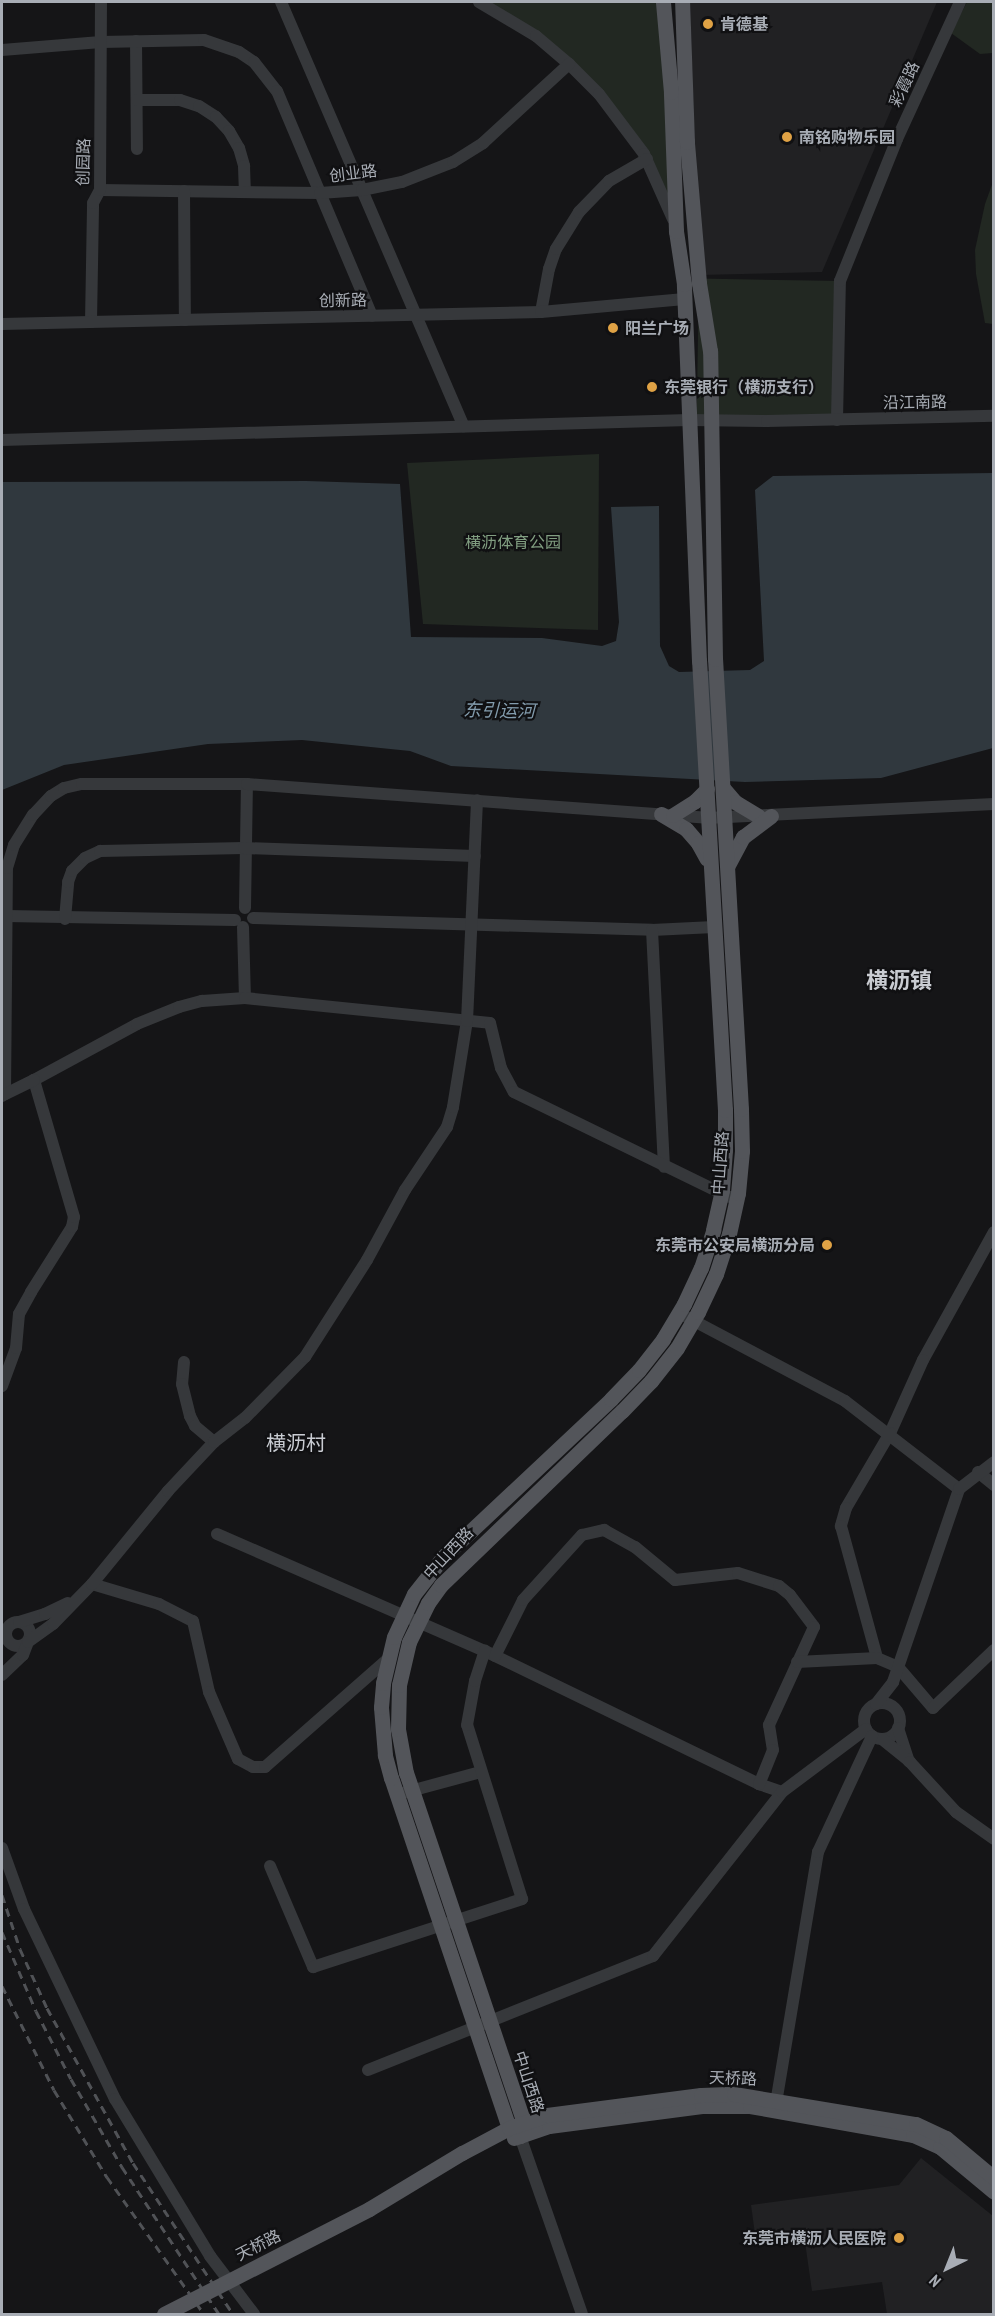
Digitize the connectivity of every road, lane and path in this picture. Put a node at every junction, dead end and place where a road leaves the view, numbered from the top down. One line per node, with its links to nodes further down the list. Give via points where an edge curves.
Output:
1 (101, 2): 8 (street, 创园路)
2 (281, 2): 15 (street)
3 (479, 2): 10 (street, via 518,23)
4 (663, 2): 19 (main road, 中山西路)
5 (682, 2): 30 (main road, 中山西路, via 687,142 699,283 710,351)
6 (960, 2): 29 (street, 彩霞路, via 897,139 840,281)
7 (136, 41): 8 (street); 11 (street); 18 (street, via 204,40 239,52 254,62 277,91)
8 (101, 42): 9 (street); 14 (street, 创园路)
9 (2, 50)
10 (569, 64): 13 (street, via 613,110); 15 (street, 创业路, via 469,153 424,175)
11 (136, 100): 12 (street); 17 (street, via 180,100 216,117 239,148)
12 (137, 149)
13 (647, 159): 19 (street, via 666,198); 21 (street, via 601,189 566,230 549,269)
14 (100, 190): 16 (street, 创业路); 25 (street, 创园路, via 93,203)
15 (362, 190): 18 (street, 创业路); 22 (street)
16 (184, 191): 17 (street, 创业路); 24 (street)
17 (245, 192): 18 (street, 创业路)
18 (320, 193): 23 (street)
19 (676, 231): 20 (main road, 中山西路)
20 (684, 299): 21 (street, 创新路); 28 (main road, 中山西路)
21 (541, 312): 22 (street, 创新路)
22 (416, 315): 23 (street, 创新路); 31 (street)
23 (372, 316): 24 (street, 创新路)
24 (185, 320): 25 (street, 创新路)
25 (91, 322): 26 (street, 创新路)
26 (2, 324)
27 (993, 416): 29 (street, 沿江南路)
28 (689, 420): 30 (street, 沿江南路); 31 (street, 沿江南路); 35 (main road, 中山西路)
29 (837, 420): 30 (street, 沿江南路)
30 (713, 421): 34 (main road, 中山西路, via 715,659)
31 (464, 426): 32 (street, 沿江南路)
32 (2, 440)
33 (247, 784): 36 (street); 42 (street); 47 (street, via 82,784 64,788 33,815 14,845 8,868)
34 (723, 788): 39 (main road, via 735,802); 41 (main road, 中山西路)
35 (707, 789): 38 (main road, via 695,801); 40 (main road, 中山西路)
36 (477, 800): 38 (street); 43 (street)
37 (993, 804): 39 (street)
38 (667, 815): 40 (street); 45 (main road, via 692,836)
39 (764, 816): 41 (street); 44 (main road, via 743,837)
40 (707, 818): 41 (street); 45 (main road, 中山西路)
41 (723, 818): 44 (main road, 中山西路)
42 (244, 848): 43 (street); 46 (street); 49 (street, via 106,851 89,855 70,876)
43 (475, 856): 51 (street)
44 (727, 868): 60 (main road, 中山西路, via 741,1109 742,1151)
45 (710, 869): 52 (main road, 中山西路)
46 (245, 908): 48 (street); 50 (street, via 236,913)
47 (6, 916): 49 (street); 57 (street)
48 (254, 918): 50 (street, via 250,925); 51 (street)
49 (65, 919): 50 (street)
50 (239, 924): 54 (street)
51 (471, 926): 53 (street); 55 (street)
52 (714, 927): 53 (street); 59 (main road, 中山西路, via 725,1110)
53 (651, 930): 58 (street)
54 (244, 998): 55 (street); 56 (street, via 202,1001 157,1015)
55 (467, 1021): 58 (street, via 490,1023 501,1068 514,1092); 67 (street, via 453,1107 438,1142 405,1190 367,1260 306,1357 245,1418)
56 (34, 1080): 57 (street); 65 (street, via 74,1217 72,1227 19,1314 16,1348)
57 (3, 1095)
58 (663, 1167): 59 (street)
59 (721, 1193): 60 (street); 62 (main road, 中山西路, via 701,1268)
60 (736, 1200): 63 (main road, 中山西路, via 716,1274)
61 (993, 1232): 66 (street, via 923,1360)
62 (679, 1312): 63 (street); 75 (main road, 中山西路, via 639,1370 443,1557)
63 (693, 1320): 66 (street, via 845,1401); 76 (main road, 中山西路, via 651,1381 455,1568)
64 (184, 1362): 67 (street, via 182,1384 190,1416 195,1426)
65 (2, 1386)
66 (890, 1433): 71 (street); 82 (street, via 846,1508 841,1526)
67 (214, 1442): 73 (street)
68 (993, 1462): 69 (street)
69 (978, 1472): 70 (street); 71 (street)
70 (993, 1485)
71 (959, 1488): 85 (street)
72 (217, 1534): 75 (street)
73 (92, 1584): 74 (street); 83 (street, via 159,1604 193,1621 209,1692 238,1759 253,1767 265,1767)
74 (76, 1598): 77 (street, via 57,1610); 78 (street, via 53,1624)
75 (403, 1615): 76 (street); 83 (main road, 中山西路)
76 (417, 1622): 81 (street); 96 (main road, 中山西路, via 403,1664 397,1707 401,1751)
77 (8, 1624): 78 (street, via 29,1628); 79 (street)
78 (28, 1642): 79 (street, via 18,1647); 87 (street, via 20,1660)
79 (6, 1644): 86 (street, via 10,1656)
80 (993, 1650): 85 (street, via 933,1708)
81 (490, 1653): 84 (street, via 522,1600 582,1535 604,1530 635,1546 675,1580 738,1573 779,1586 814,1627); 94 (street, via 475,1681 467,1725); 95 (street)
82 (877, 1658): 84 (street); 85 (street)
83 (387, 1660): 98 (main road, 中山西路, via 382,1731)
84 (797, 1662): 95 (street, via 769,1725 773,1750)
85 (898, 1667): 88 (street)
86 (2, 1668)
87 (2, 1675)
88 (893, 1682): 89 (street); 90 (street)
89 (876, 1704): 90 (street); 92 (street, via 865,1714)
90 (895, 1709): 91 (street)
91 (898, 1728): 92 (street, via 892,1736); 93 (street)
92 (873, 1734): 93 (street); 97 (street); 107 (street, via 818,1852)
93 (909, 1762): 99 (street, via 956,1812)
94 (482, 1772): 96 (street); 102 (street, via 522,1899)
95 (759, 1784): 97 (street)
96 (412, 1790): 98 (street); 102 (main road, 中山西路)
97 (782, 1792): 104 (street, via 653,1956)
98 (396, 1795): 103 (main road, 中山西路)
99 (993, 1839)
100 (2, 1848): 112 (street, via 24,1909 115,2099 210,2256)
101 (270, 1866): 103 (street, via 314,1967)
102 (456, 1921): 103 (street); 104 (main road, 中山西路)
103 (441, 1926): 105 (main road, 中山西路)
104 (490, 2021): 105 (street); 108 (main road, 中山西路)
105 (475, 2027): 106 (street); 108 (main road, 中山西路)
106 (368, 2070)
107 (775, 2105): 108 (main road, 天桥路, via 702,2106); 109 (main road, 天桥路, via 924,2127 946,2138); 110 (main road, 天桥路, via 927,2140)
108 (518, 2129): 111 (main road, 天桥路, bridge, via 462,2153 369,2209); 113 (street)
109 (993, 2178)
110 (993, 2192)
111 (164, 2314)
112 (254, 2314)
113 (582, 2314)

